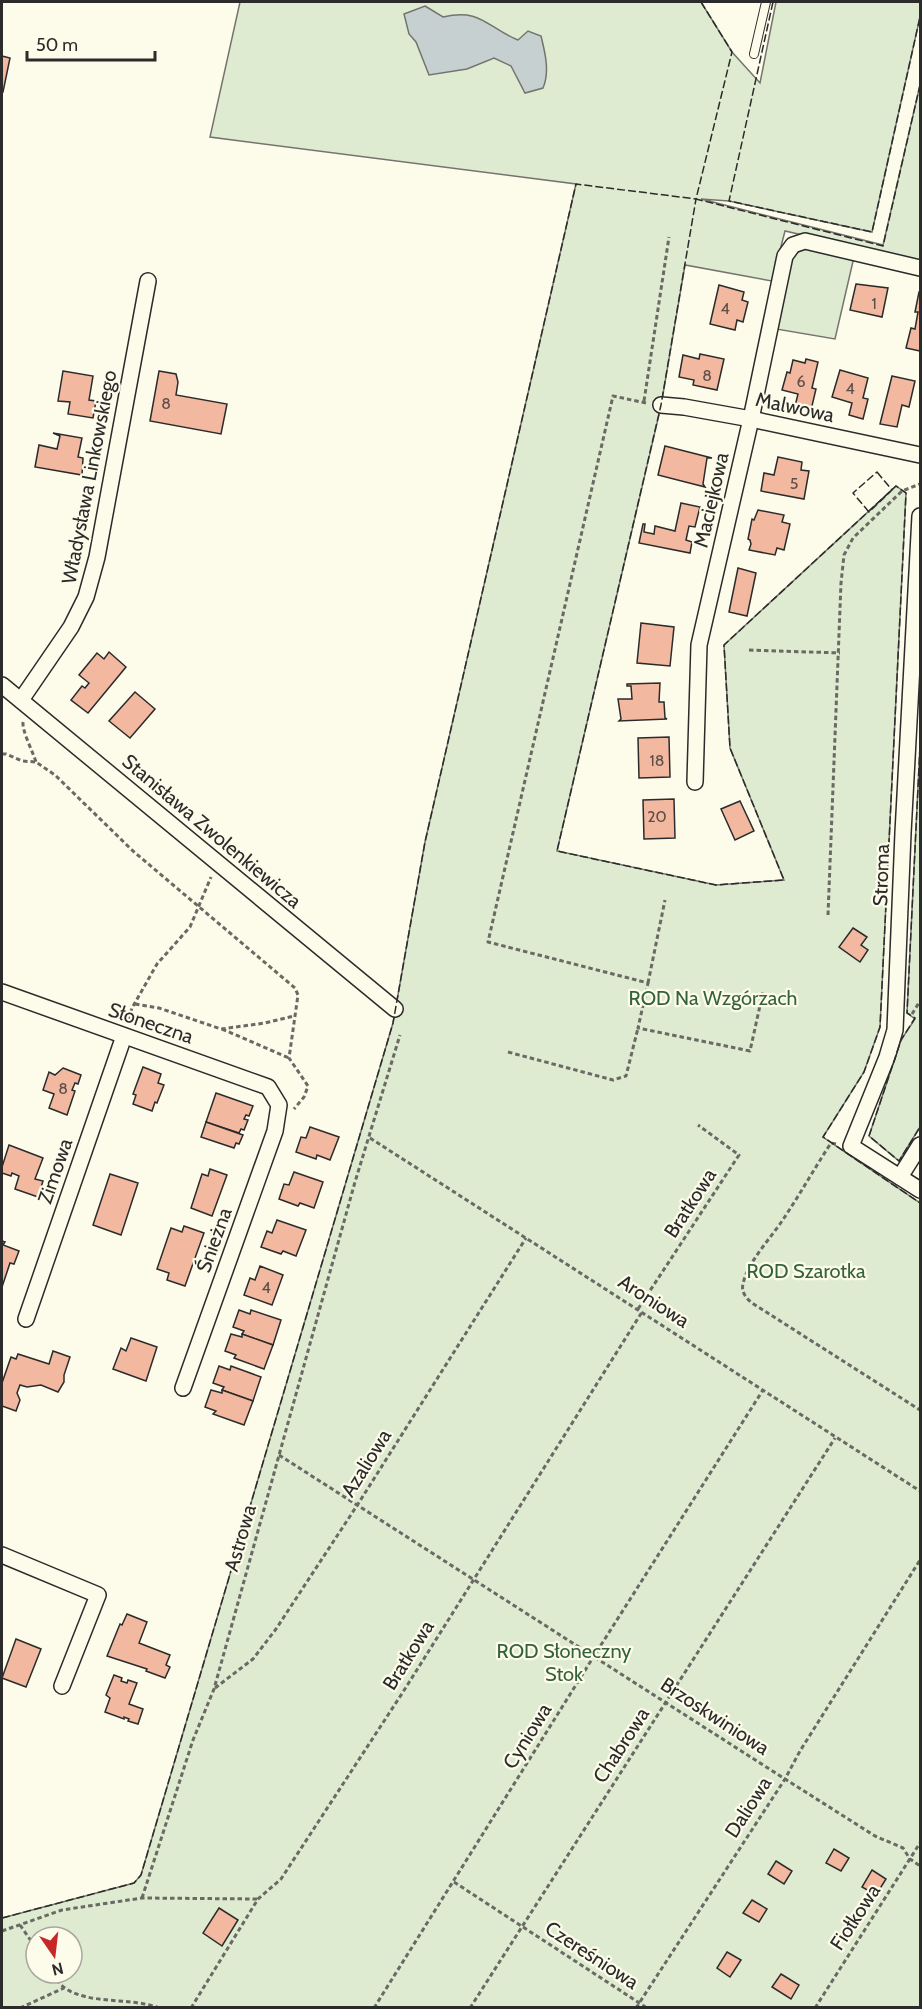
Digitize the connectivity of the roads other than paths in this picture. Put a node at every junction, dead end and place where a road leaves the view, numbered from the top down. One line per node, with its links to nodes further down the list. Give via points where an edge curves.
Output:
1 (766, 2): 2 (lane)
2 (754, 54)
3 (921, 267): 6 (street, Maciejkowa, via 805,241 793,245 786,256)
4 (148, 281): 10 (street, Władysława Linkowskiego, via 97,557 86,597 71,627)
5 (661, 405): 6 (street, Malwowa)
6 (751, 419): 7 (street, Malwowa); 11 (street, Maciejkowa, via 699,645)
7 (921, 455)
8 (921, 516): 17 (street, Stroma, via 895,1030 851,1146)
9 (2, 685): 10 (street, Stanisława Zwolenkiewicza)
10 (21, 700): 13 (street, Stanisława Zwolenkiewicza)
11 (695, 782)
12 (2, 992): 14 (street, Słoneczna)
13 (395, 1009)
14 (124, 1036): 15 (street, Słoneczna, via 268,1087); 19 (street, Zimowa)
15 (278, 1111): 20 (street, Śnieżna, via 275,1131)
16 (921, 1145): 17 (street)
17 (900, 1177): 18 (street)
18 (921, 1190)
19 (26, 1319)
20 (183, 1388)
21 (2, 1555): 22 (street, via 98,1595)
22 (62, 1686)

